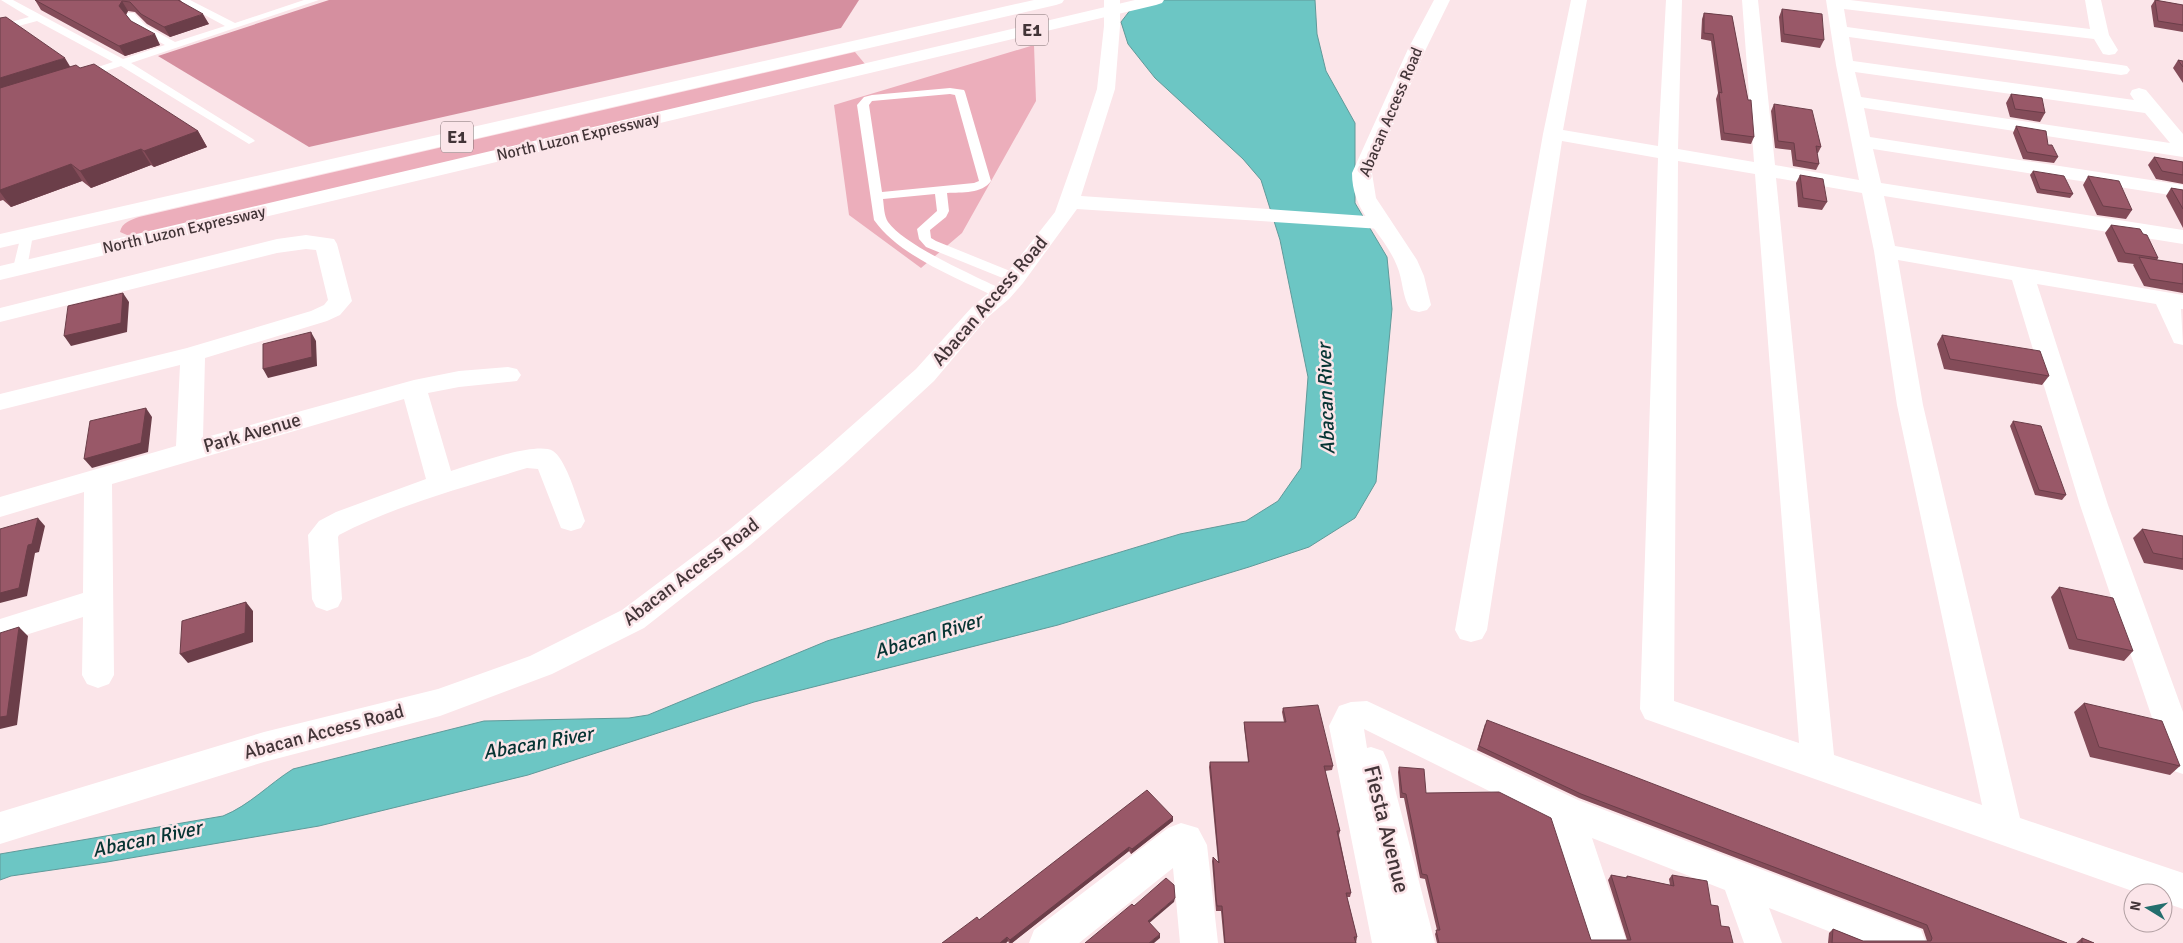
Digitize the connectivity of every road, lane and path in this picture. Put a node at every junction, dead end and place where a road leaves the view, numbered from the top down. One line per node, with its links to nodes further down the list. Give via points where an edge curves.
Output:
1 (6, 0): 14 (lane)
2 (182, 0): 15 (lane)
3 (314, 0): 15 (lane)
4 (1056, 0): 39 (main road, North Luzon Expressway / E1)
5 (1112, 0): 37 (main road, Abacan Access Road, via 1106,89)
6 (1156, 0): 43 (main road, North Luzon Expressway / E1)
7 (1442, 0): 38 (main road, Abacan Access Road, via 1362,173 1360,187)
8 (1579, 0): 26 (main road)
9 (1674, 0): 31 (main road)
10 (1750, 0): 32 (main road)
11 (2093, 0): 18 (main road)
12 (1834, 1): 17 (main road); 18 (main road)
13 (131, 15): 19 (lane, via 142,28)
14 (39, 17): 16 (lane); 20 (lane)
15 (234, 26): 19 (lane)
16 (0, 28)
17 (1839, 31): 21 (main road); 22 (main road)
18 (2100, 35): 22 (main road)
19 (174, 46): 20 (lane)
20 (123, 63): 23 (lane); 27 (lane)
21 (1845, 65): 24 (main road); 25 (main road)
22 (2121, 70): 25 (main road)
23 (66, 81)
24 (1853, 101): 28 (main road); 30 (main road)
25 (2149, 108): 29 (main road)
26 (1553, 134): 31 (main road); 62 (main road)
27 (249, 141)
28 (1863, 142): 33 (main road); 35 (main road)
29 (2183, 146)
30 (2183, 151)
31 (1668, 153): 32 (main road); 67 (main road, via 1657,709)
32 (1764, 169): 33 (main road); 67 (main road)
33 (1872, 188): 40 (main road); 42 (main road)
34 (940, 190): 36 (lane); 36 (lane, via 975,187 985,181 962,95 956,91 865,101); 46 (lane, via 945,210 924,229 925,239)
35 (2183, 190)
36 (877, 196): 46 (lane, via 880,220 886,229 926,257)
37 (1069, 202): 38 (main road); 46 (main road, Abacan Access Road, via 1065,213)
38 (1376, 222): 48 (main road, Abacan Access Road, via 1406,259)
39 (27, 235): 41 (main road, North Luzon Expressway / E1); 43 (lane)
40 (2183, 237)
41 (0, 241)
42 (1885, 251): 45 (main road); 70 (main road, via 1910,405)
43 (20, 268): 44 (main road, North Luzon Expressway / E1)
44 (0, 273)
45 (2022, 274): 47 (main road); 66 (main road, via 2094,505)
46 (1008, 286): 69 (main road, Abacan Access Road, via 980,312 925,375 833,458 740,537 633,619 541,665 440,702 264,747)
47 (2174, 300): 50 (main road)
48 (1419, 305)
49 (0, 315): 51 (main road, via 277,246 306,242 326,244 340,301 332,310)
50 (2183, 338)
51 (193, 354): 54 (main road); 55 (main road)
52 (508, 375): 53 (main road, Park Avenue, via 459,379)
53 (414, 388): 55 (main road, Park Avenue); 57 (main road)
54 (0, 402)
55 (189, 451): 56 (main road, Park Avenue)
56 (98, 480): 58 (main road, Park Avenue); 61 (main road)
57 (441, 484): 59 (main road, via 526,459 543,458 550,465); 60 (main road, via 329,528 323,535)
58 (0, 507)
59 (571, 521)
60 (327, 599)
61 (98, 600): 63 (main road); 64 (main road)
62 (1471, 630)
63 (0, 631)
64 (98, 674)
65 (1357, 720): 68 (main road); 75 (main road, Fiesta Avenue); 76 (main road, Fiesta Avenue, via 1362,729)
66 (2183, 759)
67 (1818, 766): 70 (main road)
68 (1565, 811): 71 (main road); 77 (main road)
69 (0, 828)
70 (2005, 829): 72 (main road)
71 (1740, 880): 78 (main road); 79 (main road)
72 (2183, 891)
73 (1048, 943): 74 (main road, via 1181,840 1189,846)
74 (1199, 943)
75 (1390, 943)
76 (1416, 943)
77 (1608, 943)
78 (1764, 943)
79 (1908, 943)

